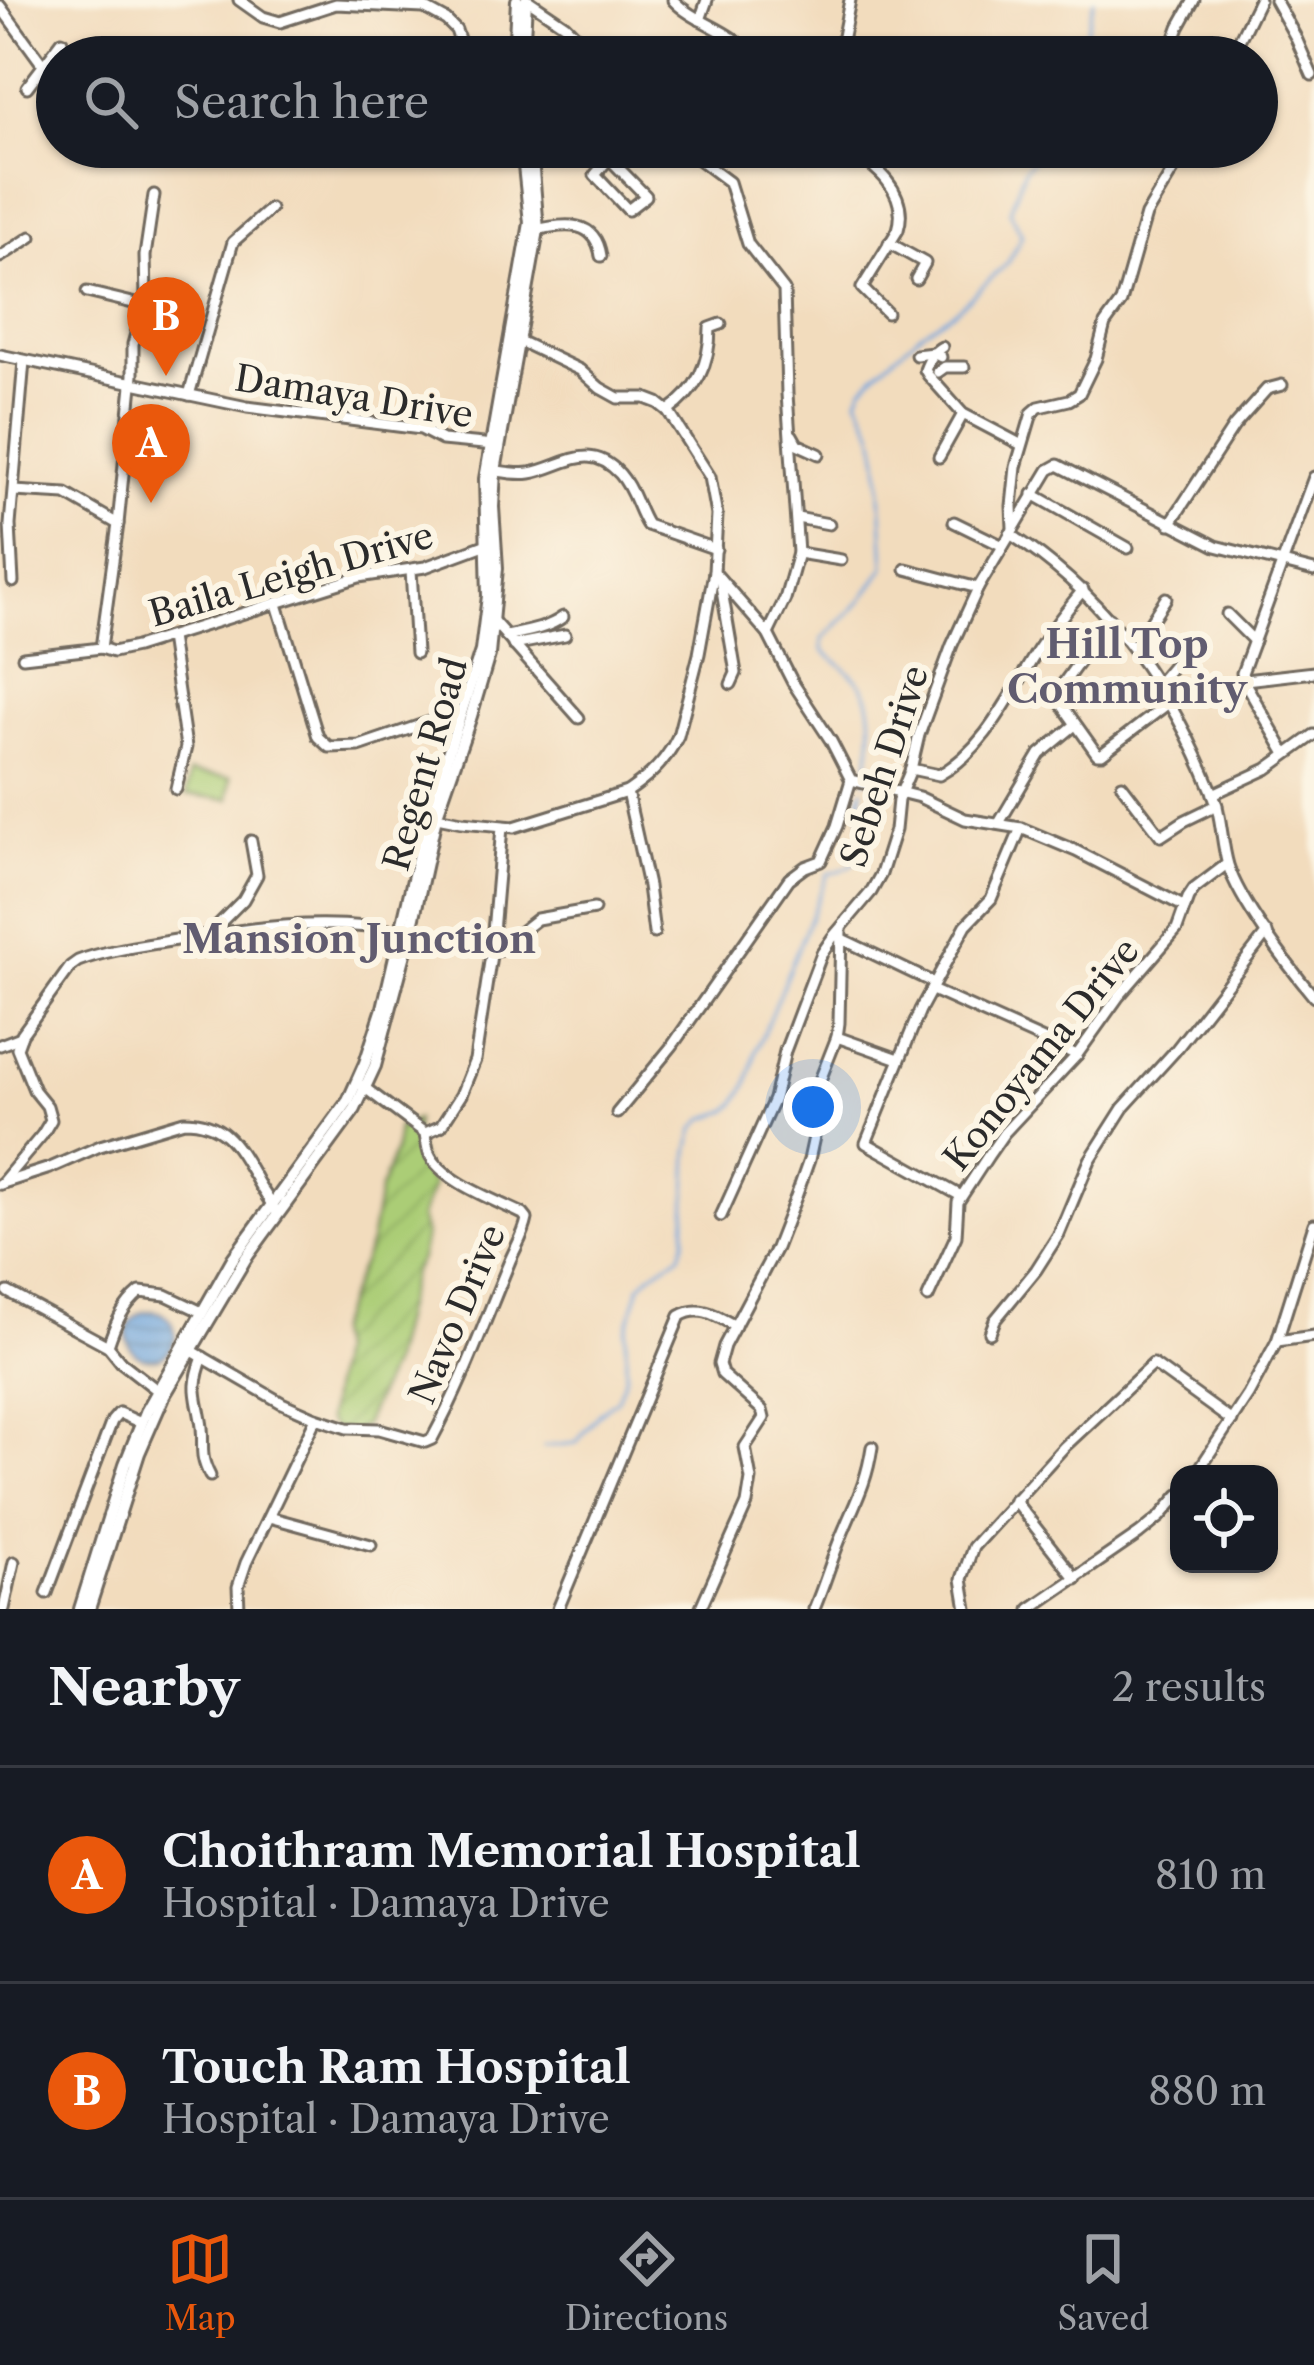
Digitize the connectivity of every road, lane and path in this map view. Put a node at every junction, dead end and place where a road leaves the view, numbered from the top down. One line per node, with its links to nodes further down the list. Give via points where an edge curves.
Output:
1 (239, 0): 11 (street, via 280,22 336,4 424,8)
2 (524, 0): 12 (main road); 13 (street)
3 (673, 0): 10 (street)
4 (707, 0): 10 (street)
5 (850, 0): 15 (street)
6 (1193, 0): 16 (street)
7 (1259, 0): 17 (street)
8 (1275, 0): 20 (street)
9 (0, 6): 18 (street)
10 (700, 20): 14 (street)
11 (458, 36)
12 (521, 36)
13 (576, 36)
14 (729, 36)
15 (843, 36)
16 (1177, 36)
17 (1241, 36)
18 (36, 54)
19 (36, 75): 21 (street)
20 (1312, 76)
21 (27, 87)
22 (524, 168): 31 (main road, Regent Road)
23 (532, 168): 31 (main road, Regent Road)
24 (601, 168): 25 (street, via 595,175 628,210 646,196)
25 (620, 168)
26 (710, 168): 52 (street, via 728,182 748,244 784,290)
27 (875, 168): 33 (street, via 891,184 902,220)
28 (1174, 168): 53 (street, via 1146,215 1121,302 1079,394 1034,410)
29 (154, 194): 38 (street)
30 (270, 209): 49 (street, via 232,242)
31 (534, 230): 34 (street, via 588,230); 41 (main road, Regent Road)
32 (31, 236): 35 (street)
33 (890, 243): 36 (street, via 925,263); 39 (street, via 862,288)
34 (601, 256)
35 (0, 257)
36 (916, 279)
37 (87, 292): 38 (street)
38 (145, 306): 47 (street)
39 (887, 313)
40 (721, 324): 50 (street, via 710,328 689,395)
41 (514, 339): 50 (street, via 618,398 646,398); 54 (main road, Regent Road)
42 (943, 354): 44 (street); 46 (street, via 961,366); 51 (street, via 934,351 926,373)
43 (0, 355): 45 (street, Damaya Drive)
44 (916, 355)
45 (24, 361): 47 (street, Damaya Drive); 59 (street)
46 (938, 372)
47 (132, 382): 49 (street, Damaya Drive); 63 (street)
48 (1282, 385): 65 (street, via 1254,401)
49 (189, 395): 54 (street, Damaya Drive)
50 (668, 411): 70 (street, via 710,477)
51 (963, 414): 53 (street); 56 (street)
52 (790, 430): 55 (street, via 797,444); 61 (street)
53 (1020, 444): 66 (street)
54 (494, 445): 57 (main road, Regent Road)
55 (819, 454)
56 (939, 458)
57 (490, 470): 67 (main road, Regent Road); 70 (street, via 532,473 596,459 622,476 647,525)
58 (1314, 477): 73 (street)
59 (14, 490): 63 (street, via 66,494); 78 (street)
60 (1034, 494): 65 (street, via 1058,465); 66 (street, Sebeh Drive); 69 (street)
61 (796, 518): 64 (street); 71 (street)
62 (954, 522): 68 (street)
63 (118, 524): 92 (street)
64 (829, 524)
65 (1170, 524): 73 (street, via 1216,546)
66 (1012, 531): 68 (street, Sebeh Drive); 80 (street)
67 (491, 543): 75 (street, Baila Leigh Drive); 86 (main road, Regent Road); 102 (main road, Regent Road)
68 (1003, 546): 79 (street, Sebeh Drive)
69 (1128, 548)
70 (716, 549): 77 (street)
71 (798, 554): 72 (street); 87 (street)
72 (841, 560)
73 (1282, 562): 76 (street); 91 (street)
74 (906, 569): 79 (street)
75 (411, 570): 82 (street, Baila Leigh Drive, via 359,577); 94 (street)
76 (1314, 571)
77 (717, 575): 87 (street); 100 (street, via 736,673); 111 (street, via 678,736)
78 (13, 582)
79 (978, 588): 107 (street, Sebeh Drive, via 939,674)
80 (1083, 590): 85 (street); 107 (street, via 975,744 939,775)
81 (1166, 598): 93 (street)
82 (277, 604): 89 (street, Baila Leigh Drive); 102 (street, via 318,737 328,747 359,746)
83 (1227, 614): 91 (street)
84 (563, 617): 90 (street)
85 (1110, 619): 93 (street); 104 (street, via 1055,695)
86 (493, 621): 90 (street); 102 (main road, Regent Road)
87 (768, 634): 108 (street)
88 (565, 635): 90 (street)
89 (170, 637): 92 (street, Baila Leigh Drive); 110 (street, via 186,747)
90 (510, 641): 103 (street)
91 (1254, 641): 98 (street)
92 (101, 648): 95 (street, Baila Leigh Drive)
93 (1133, 648): 99 (street)
94 (416, 653)
95 (23, 657)
96 (1179, 658): 99 (street)
97 (1314, 672): 98 (street)
98 (1245, 680): 106 (street)
99 (1158, 683): 101 (street)
100 (731, 684)
101 (1171, 702): 104 (street, via 1102,754); 113 (street)
102 (466, 714): 114 (main road, Regent Road)
103 (579, 718)
104 (1075, 725): 115 (street, via 1040,754)
105 (1314, 735): 106 (street)
106 (1286, 754): 113 (street)
107 (911, 769): 112 (street, Sebeh Drive)
108 (854, 781): 112 (street); 138 (street, via 821,861 789,879)
109 (1122, 785): 113 (street, via 1161,836)
110 (176, 789)
111 (627, 792): 116 (street); 122 (street)
112 (901, 793): 115 (street, via 964,819); 126 (street, Sebeh Drive, via 881,874)
113 (1215, 800): 119 (street)
114 (432, 816): 116 (street); 125 (main road, Regent Road)
115 (999, 823): 117 (street)
116 (502, 827): 127 (street)
117 (1021, 828): 120 (street); 130 (street, via 991,899 966,926)
118 (251, 842): 124 (street, via 257,875)
119 (1227, 864): 120 (street, Konoyama Drive, via 1194,889); 123 (street)
120 (1185, 907): 135 (street, Konoyama Drive, via 1178,929)
121 (594, 909): 127 (street, via 537,920)
122 (654, 933)
123 (1267, 933): 129 (street); 149 (street, via 1123,1108 1059,1234)
124 (209, 934): 125 (street, via 308,924); 132 (street, via 78,961)
125 (406, 934): 137 (main road, Regent Road, via 386,1030)
126 (840, 934): 130 (street); 133 (street); 143 (street, Sebeh Drive, via 822,953 773,1099)
127 (490, 955): 139 (street, via 475,1060 441,1126)
128 (1314, 972): 129 (street)
129 (1303, 984): 131 (street)
130 (933, 987): 135 (street); 136 (street)
131 (1314, 997)
132 (21, 1036): 134 (street); 140 (street, via 18,1056 51,1120)
133 (838, 1037): 136 (street); 148 (street, via 814,1093 817,1123 797,1194)
134 (0, 1045)
135 (1077, 1055): 141 (street, Konoyama Drive, via 1004,1133)
136 (899, 1059): 141 (street, via 866,1143)
137 (361, 1085): 139 (street, Navo Drive); 142 (main road, Regent Road, via 344,1125)
138 (617, 1113)
139 (424, 1133): 155 (street, Navo Drive, via 438,1166 523,1214 525,1230 432,1438)
140 (0, 1184): 142 (street, via 196,1121 236,1144)
141 (962, 1196): 146 (street, Konoyama Drive, via 956,1236)
142 (275, 1210): 147 (main road, Regent Road, via 233,1258); 153 (main road, Regent Road)
143 (721, 1216)
144 (1314, 1224): 151 (street)
145 (8, 1292): 152 (street)
146 (928, 1297)
147 (202, 1312): 152 (street, via 140,1292); 153 (main road, Regent Road)
148 (735, 1326): 172 (street, via 707,1312 680,1316); 173 (street, via 719,1369 764,1418 745,1447 747,1504)
149 (990, 1333)
150 (1314, 1336): 151 (street)
151 (1277, 1341): 156 (street)
152 (108, 1346): 154 (street)
153 (192, 1351): 154 (main road, Regent Road); 155 (street); 160 (street, via 200,1454); 164 (main road, Regent Road, via 152,1422)
154 (157, 1390): 157 (main road, Regent Road)
155 (316, 1418): 163 (street)
156 (1232, 1421): 159 (street); 161 (street, via 1153,1364)
157 (141, 1423): 164 (main road, Regent Road); 168 (street, via 119,1413 112,1421)
158 (872, 1447): 174 (street)
159 (1202, 1465)
160 (210, 1476)
161 (1014, 1500): 167 (street); 175 (street, via 970,1552 962,1580)
162 (1170, 1505): 167 (street)
163 (269, 1516): 165 (street); 171 (street, via 238,1586)
164 (109, 1533): 170 (main road, Regent Road)
165 (371, 1545)
166 (14, 1562): 169 (street)
167 (1076, 1579): 176 (street)
168 (47, 1593)
169 (4, 1609)
170 (85, 1609)
171 (239, 1609)
172 (558, 1609)
173 (700, 1609)
174 (814, 1609)
175 (967, 1609)
176 (1030, 1609)

